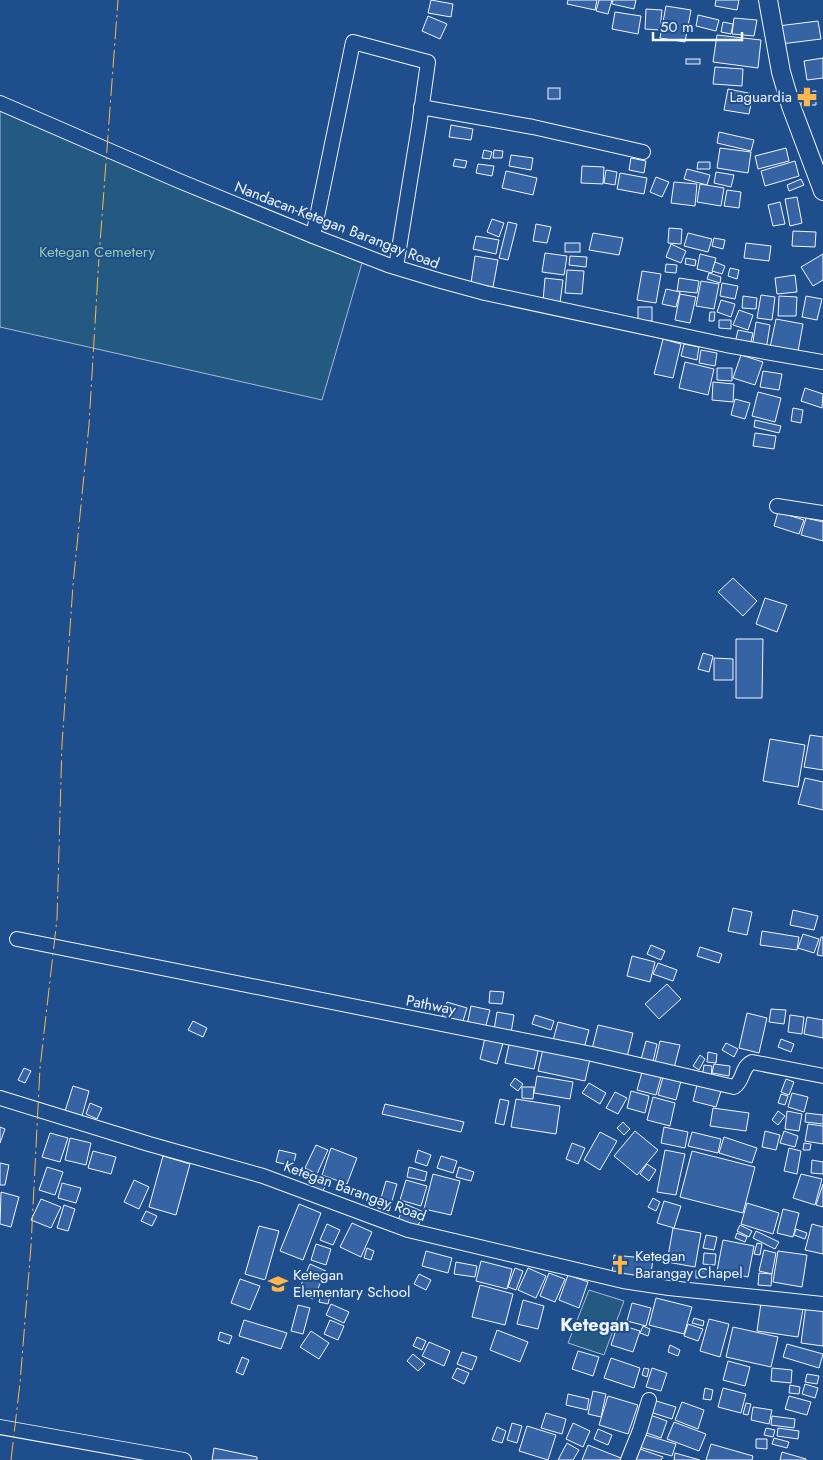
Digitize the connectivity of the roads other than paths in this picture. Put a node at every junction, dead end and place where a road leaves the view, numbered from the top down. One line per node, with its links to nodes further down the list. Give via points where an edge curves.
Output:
1 (768, 0): 5 (main road, via 781,72)
2 (0, 103): 6 (street, Nandacan-Ketegan Barangay Road)
3 (421, 107): 4 (street, via 533,127); 6 (street, via 428,62 353,42); 7 (street)
4 (643, 152)
5 (823, 192)
6 (313, 236): 7 (street, Nandacan-Ketegan Barangay Road)
7 (396, 267): 8 (street, Nandacan-Ketegan Barangay Road, via 485,293 726,345)
8 (823, 362)
9 (777, 506): 10 (street)
10 (823, 512)
11 (17, 939): 12 (street, Pathway, via 592,1054 734,1087 746,1065 752,1062)
12 (823, 1076)
13 (0, 1098): 14 (street, Ketegan Barangay Road, via 263,1176 408,1230 623,1281)
14 (823, 1304)
15 (649, 1400): 18 (street)
16 (0, 1427): 17 (street)
17 (184, 1460)
18 (628, 1460)

